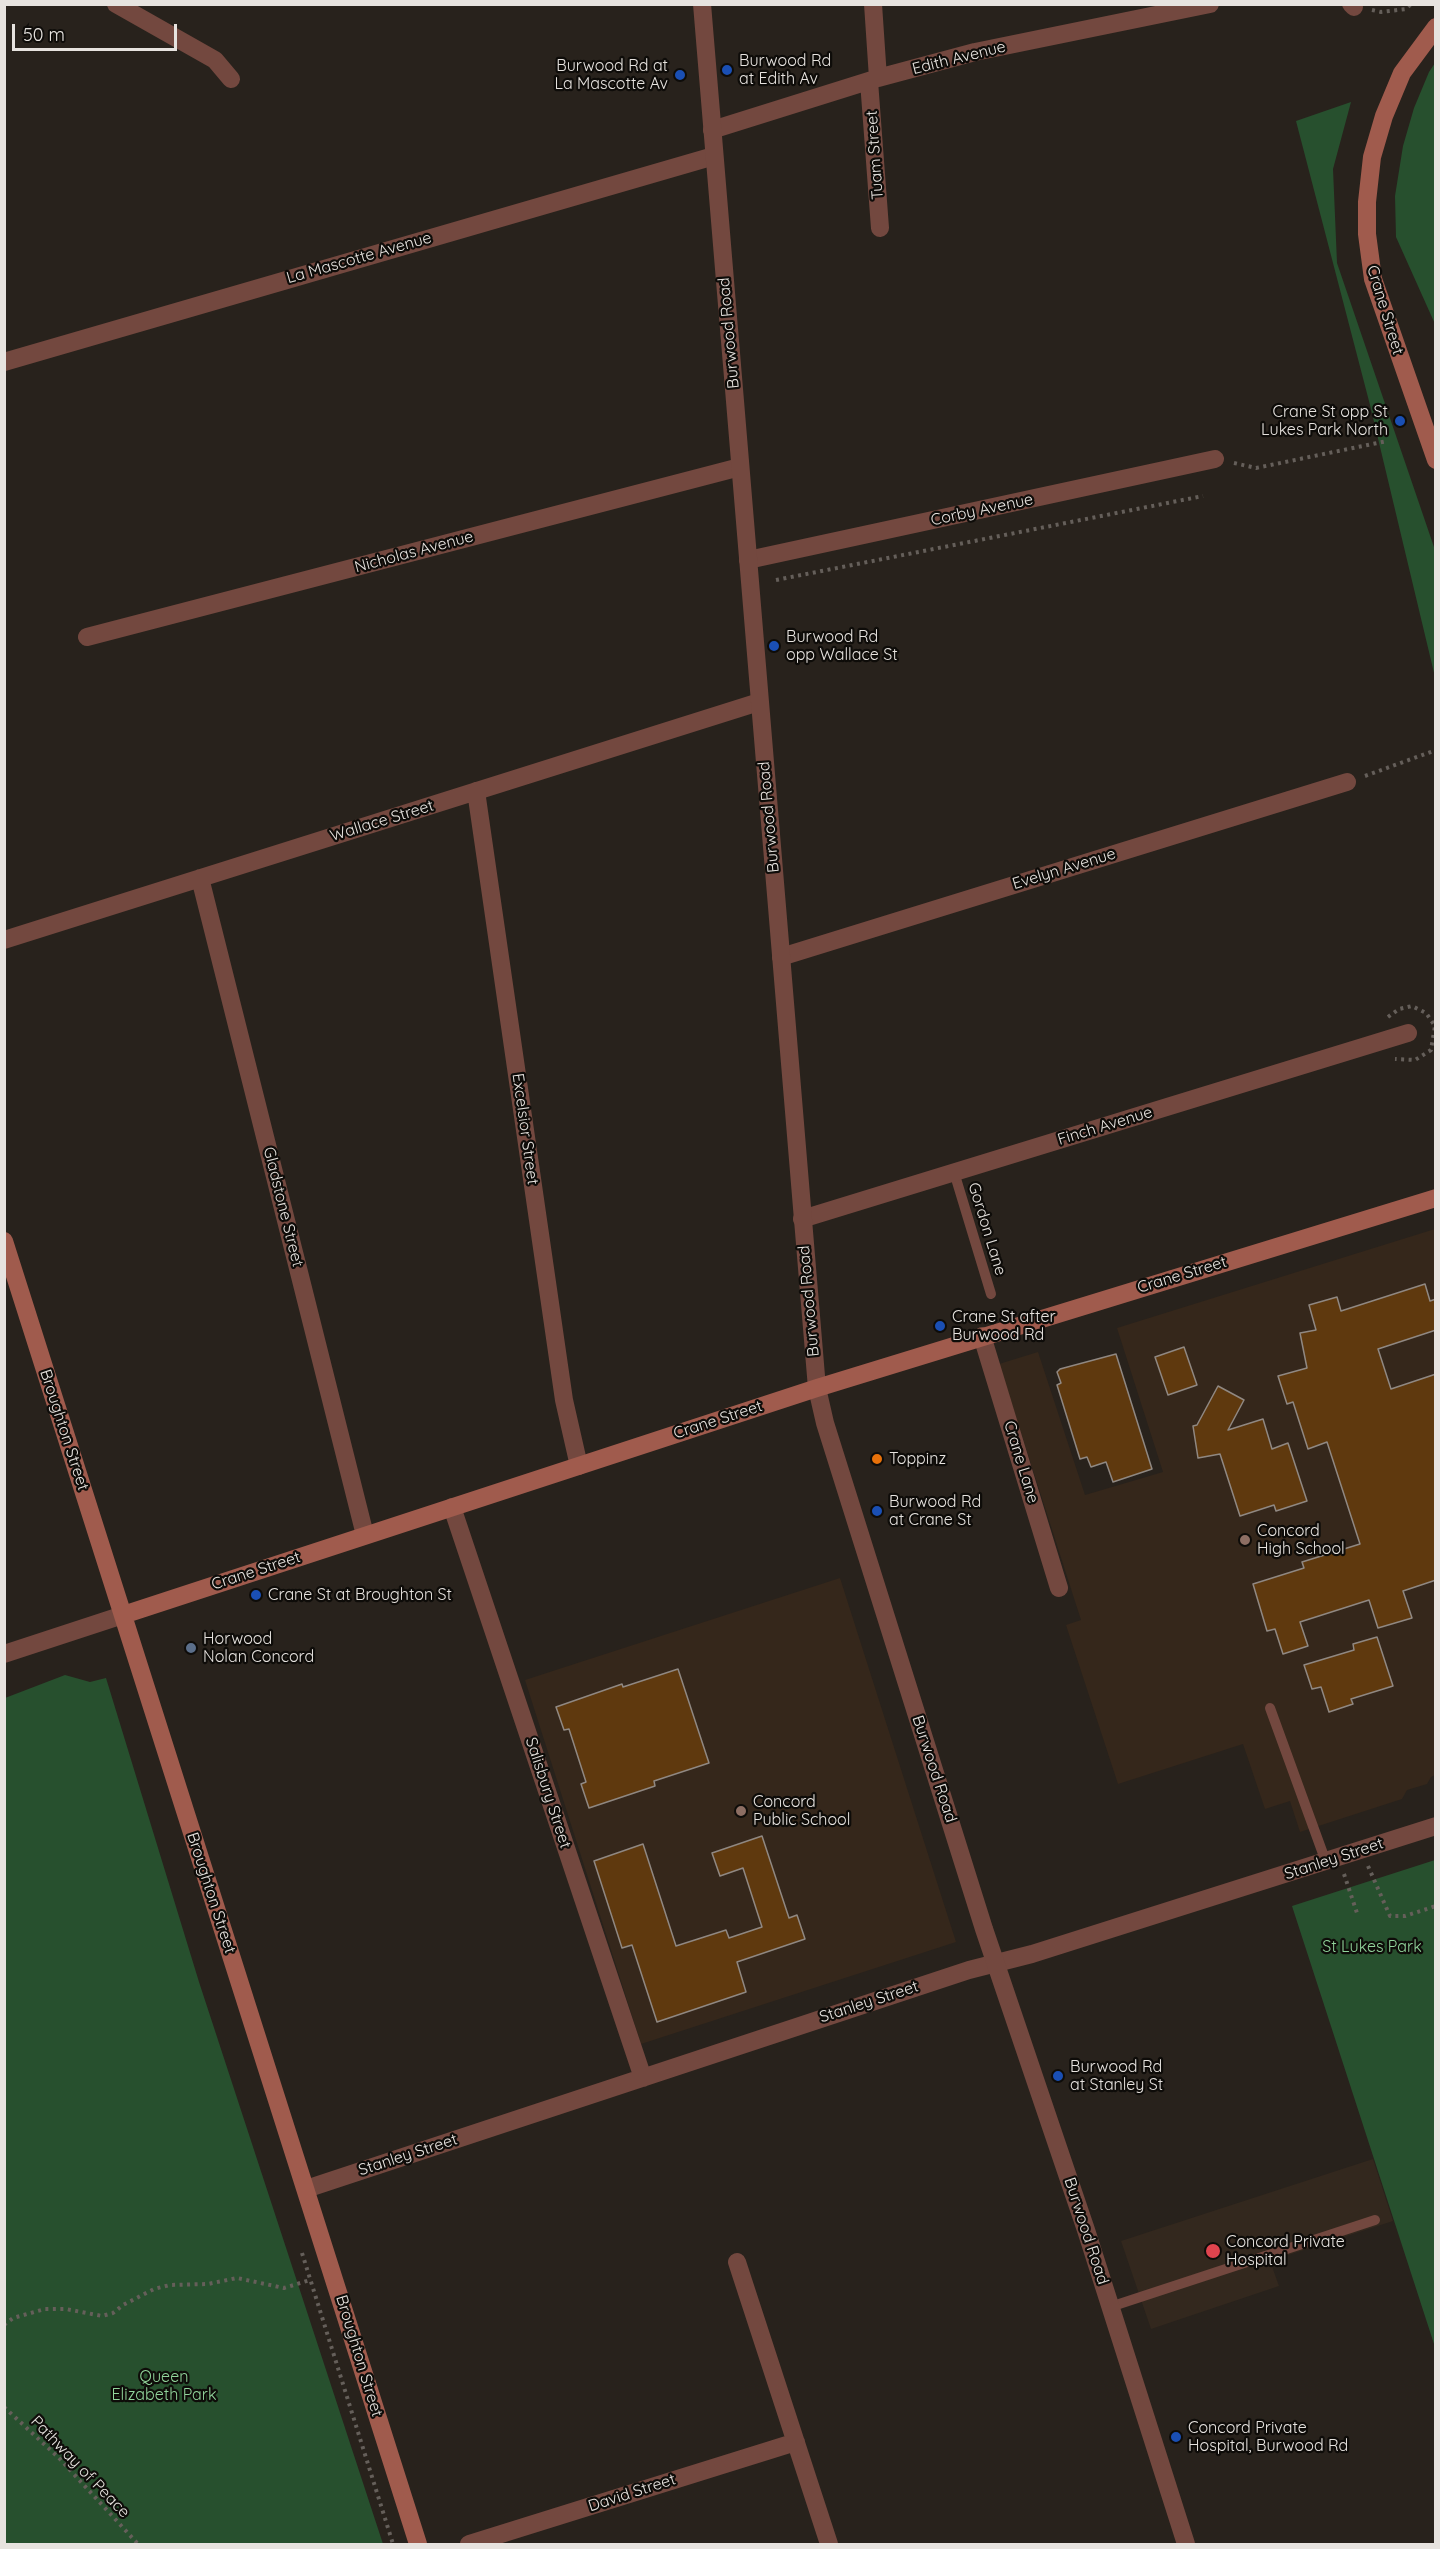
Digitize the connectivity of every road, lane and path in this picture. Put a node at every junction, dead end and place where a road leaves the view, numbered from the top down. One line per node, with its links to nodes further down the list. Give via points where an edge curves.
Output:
1 (116, 4): 8 (street, via 215,60)
2 (702, 4): 10 (street, Burwood Road)
3 (873, 4): 9 (street, Tuam Street)
4 (1210, 4): 9 (street, Edith Avenue, via 975,52)
5 (1411, 4): 6 (path, via 1406,9 1381,12)
6 (1352, 5)
7 (1436, 27): 16 (main road, Crane Street, via 1402,73 1384,116 1372,157 1367,234 1373,279)
8 (231, 80)
9 (873, 80): 10 (street, Edith Avenue); 12 (street, Tuam Street)
10 (712, 130): 11 (street, Burwood Road)
11 (714, 156): 13 (street, La Mascotte Avenue); 17 (street, Burwood Road)
12 (880, 228)
13 (4, 362)
14 (1387, 441): 15 (path, via 1256,468)
15 (1215, 459): 19 (street, Corby Avenue)
16 (1436, 460)
17 (740, 467): 19 (street, Burwood Road); 21 (street, Nicholas Avenue)
18 (1203, 496): 20 (path)
19 (748, 560): 22 (street, Burwood Road)
20 (776, 580)
21 (87, 637)
22 (759, 702): 25 (street, Wallace Street); 28 (street, Burwood Road)
23 (1436, 750): 24 (path)
24 (1347, 782): 28 (street, Evelyn Avenue)
25 (476, 791): 26 (street, Wallace Street); 39 (street, Excelsior Street, via 564,1400)
26 (200, 878): 27 (street, Wallace Street); 41 (street, Gladstone Street)
27 (4, 939)
28 (781, 957): 34 (street, Burwood Road)
29 (1426, 1013): 31 (path, via 1434,1026)
30 (1408, 1033): 32 (street, Finch Avenue)
31 (1431, 1050)
32 (954, 1172): 34 (street, Finch Avenue); 36 (lane, Gordon Lane)
33 (1436, 1198): 37 (main road, Crane Street)
34 (802, 1219): 38 (street, Burwood Road)
35 (4, 1241): 43 (main road, Broughton Street)
36 (991, 1294)
37 (982, 1336): 38 (main road, Crane Street); 42 (street, Crane Lane)
38 (817, 1388): 39 (main road, Crane Street); 51 (street, Burwood Road, via 825,1424)
39 (579, 1466): 40 (main road, Crane Street)
40 (452, 1507): 41 (main road, Crane Street); 52 (street, Salisbury Street)
41 (365, 1535): 43 (main road, Crane Street)
42 (1059, 1588)
43 (123, 1615): 44 (street, Crane Street); 53 (main road, Broughton Street)
44 (4, 1654)
45 (1270, 1708): 48 (lane)
46 (1436, 1826): 47 (street, Stanley Street)
47 (1362, 1851): 48 (street, Stanley Street); 49 (path, via 1390,1916 1405,1916)
48 (1332, 1860): 50 (path); 51 (street, Stanley Street)
49 (1436, 1906)
50 (1357, 1912)
51 (996, 1963): 52 (street, Stanley Street); 57 (street, Burwood Road)
52 (644, 2078): 53 (street, Stanley Street)
53 (306, 2188): 62 (main road, Broughton Street)
54 (1376, 2220): 57 (lane)
55 (737, 2262): 60 (street)
56 (310, 2280): 58 (path, via 284,2288 237,2278 208,2284 170,2284 102,2316 45,2309 13,2318)
57 (1110, 2307): 65 (street, Burwood Road)
58 (4, 2325)
59 (4, 2407): 61 (path, Pathway of Peace, via 59,2458)
60 (796, 2442): 63 (street, David Street); 64 (street)
61 (138, 2544)
62 (418, 2544)
63 (469, 2544)
64 (829, 2544)
65 (1186, 2544)

